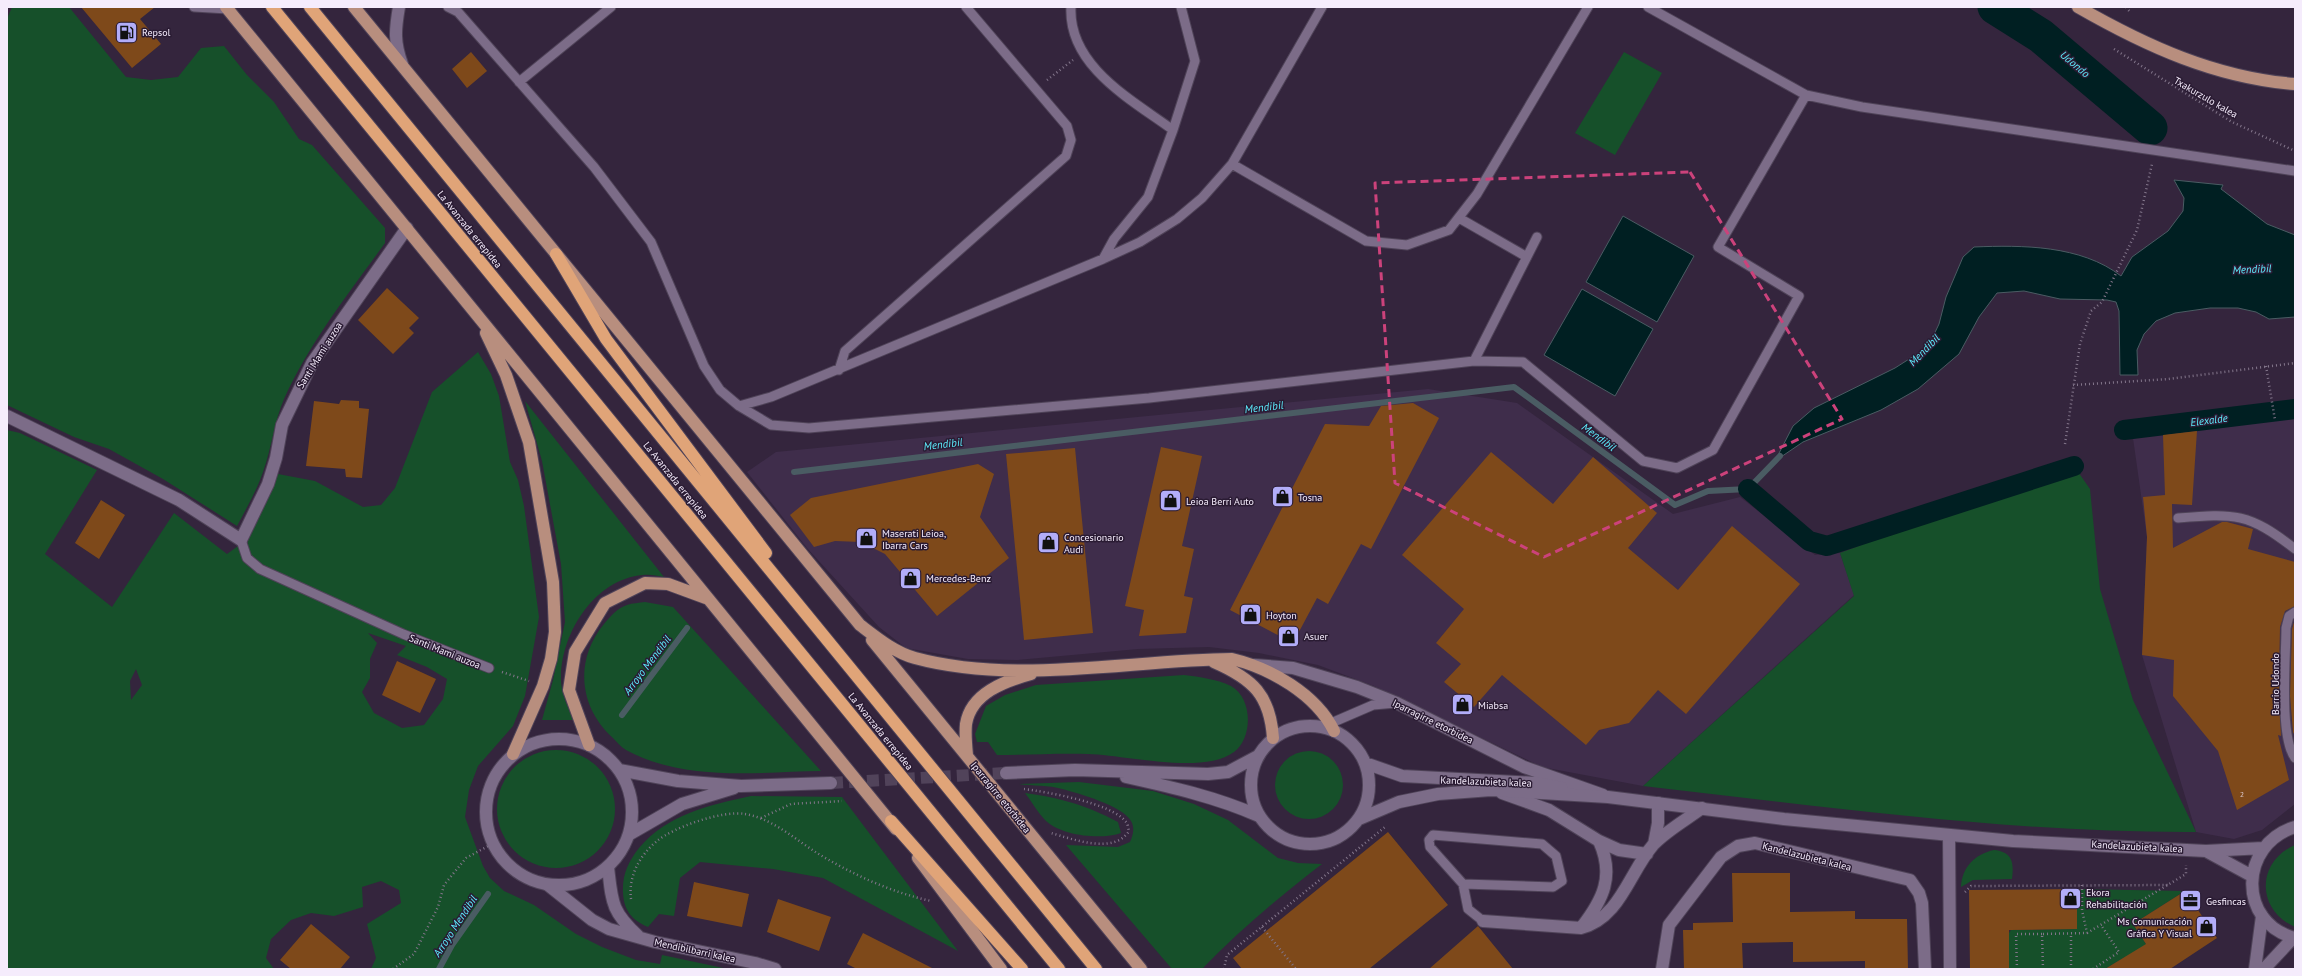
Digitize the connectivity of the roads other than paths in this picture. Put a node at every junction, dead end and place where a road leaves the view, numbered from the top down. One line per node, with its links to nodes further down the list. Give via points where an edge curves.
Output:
1 (194, 7): 15 (lane)
2 (272, 7): 86 (highway, La Avanzada errepidea)
3 (310, 7): 41 (highway, La Avanzada errepidea, via 638,411)
4 (354, 7): 16 (main road, Iparragirre etorbidea)
5 (400, 7): 16 (street, via 395,29 395,47)
6 (448, 7): 17 (lane, via 458,12)
7 (611, 7): 17 (lane)
8 (966, 7): 31 (lane, via 1067,126 1071,140 1066,156 845,351)
9 (1071, 7): 20 (lane, via 1070,19 1083,52 1103,79)
10 (1181, 7): 20 (lane, via 1195,61)
11 (1322, 7): 21 (lane)
12 (1588, 7): 23 (lane, via 1477,194)
13 (1648, 7): 19 (lane)
14 (2078, 7): 18 (main road, via 2121,32 2188,62 2269,82)
15 (227, 8): 24 (main road)
16 (403, 67): 26 (main road, Iparragirre etorbidea)
17 (519, 82): 32 (lane, via 594,167 651,242 704,366 720,390)
18 (2295, 84)
19 (1806, 95): 22 (lane, via 1862,107); 30 (lane, via 1718,247 1798,296 1713,450 1677,468 1643,461 1523,362)
20 (1173, 130): 28 (lane, via 1148,197 1114,239)
21 (1232, 164): 23 (lane, via 1366,241 1407,245 1449,230); 28 (lane, via 1202,198 1176,220 1140,242)
22 (2295, 171)
23 (1458, 218): 27 (lane)
24 (407, 228): 29 (main road); 35 (street, Santi Mami auzoa, via 308,369 282,425 268,484)
25 (1537, 237): 27 (lane)
26 (556, 254): 39 (main road, Iparragirre etorbidea); 41 (highway, via 606,339)
27 (1527, 257): 30 (lane)
28 (1104, 259): 31 (lane)
29 (478, 316): 37 (main road); 49 (main road, via 506,375 530,442 553,582 555,632 551,659 543,686)
30 (1474, 361): 32 (lane, via 1148,398 809,428 771,424)
31 (839, 370): 32 (lane, via 771,397)
32 (739, 406)
33 (7, 416): 35 (street, via 166,492)
34 (2178, 518): 36 (lane, via 2223,514 2244,518 2263,526)
35 (241, 540): 43 (lane, Santi Mami auzoa, via 247,558 260,569 403,634)
36 (2295, 549)
37 (707, 599): 48 (main road, via 668,584 645,583 605,602 574,652 569,690); 66 (main road)
38 (2295, 612): 52 (lane, Barrio Udondo, via 2289,616 2286,628 2285,727 2291,753)
39 (860, 626): 44 (main road, via 888,646 914,658 963,667); 50 (main road, Iparragirre etorbidea)
40 (1210, 660): 42 (main road, via 1232,659); 44 (main road); 47 (main road, via 1231,669 1259,692 1270,710)
41 (849, 665): 87 (highway, La Avanzada errepidea)
42 (1252, 665): 45 (street, Iparragirre etorbidea, via 1293,668 1316,674); 46 (main road, via 1280,678 1303,694)
43 (489, 668)
44 (1044, 671): 50 (main road, via 994,687 978,699 966,723)
45 (1397, 703): 46 (lane, via 1374,706); 60 (street, Iparragirre etorbidea, via 1524,767)
46 (1329, 727): 47 (street, via 1296,727); 53 (street, via 1353,744)
47 (1273, 738): 51 (street)
48 (589, 745): 49 (street, via 570,739 550,739 530,744); 54 (street, via 606,755)
49 (513, 754): 77 (street, via 496,772 487,795 485,820 492,844 506,864 520,874)
50 (966, 755): 88 (main road, Iparragirre etorbidea)
51 (1258, 756): 55 (street, via 1228,772 1208,774); 63 (street, via 1251,780 1254,804)
52 (2295, 758)
53 (1365, 763): 60 (street, Kandelazubieta kalea, via 1402,776 1536,783); 64 (street, via 1369,777 1369,792 1366,806)
54 (619, 770): 58 (street, via 678,781); 68 (street, via 630,790 633,812)
55 (1075, 770): 56 (street); 63 (street, via 1173,787 1232,804)
56 (1006, 773)
57 (831, 783): 58 (street)
58 (741, 786): 68 (street, via 682,804)
59 (1491, 790): 60 (street, Kandelazubieta kalea); 64 (street, Kandelazubieta kalea, via 1438,794 1399,802); 70 (street, via 1549,810)
60 (1608, 797): 61 (street, Kandelazubieta kalea)
61 (1658, 803): 62 (street, Kandelazubieta kalea); 72 (street, via 1658,823)
62 (1702, 808): 69 (street, Kandelazubieta kalea); 72 (street)
63 (1259, 816): 64 (street, via 1277,834 1301,844 1314,844 1339,836)
64 (1359, 819)
65 (2295, 819): 67 (street)
66 (891, 821): 84 (main road); 85 (highway)
67 (2290, 829): 71 (street, via 2274,837)
68 (630, 834): 74 (street, via 621,852)
69 (1949, 835): 73 (street, Kandelazubieta kalea, via 2013,841); 91 (street)
70 (1599, 841): 72 (street, via 1619,850); 80 (street, via 1605,855 1608,876 1598,903)
71 (2264, 848): 73 (street, Kandelazubieta kalea); 75 (street, via 2256,861)
72 (1650, 849): 80 (street, via 1604,918 1593,925)
73 (2206, 851): 75 (street, Kandelazubieta kalea)
74 (608, 867): 77 (street, via 590,879 570,885); 81 (street, Mendibilbarri kalea, via 613,906 624,923)
75 (2252, 876): 78 (street, via 2255,904)
76 (1463, 884): 76 (lane, via 1553,887 1562,881 1556,856 1542,844 1433,835 1429,840 1430,847); 79 (lane, via 1468,909)
77 (548, 885): 81 (street, Mendibilbarri kalea, via 592,920 609,929)
78 (2262, 916): 82 (street, via 2276,930); 92 (street)
79 (1483, 921): 80 (street)
80 (1581, 928)
81 (638, 937): 83 (street, Mendibilbarri kalea, via 755,962)
82 (2294, 938): 93 (street)
83 (775, 969)
84 (1001, 969)
85 (1022, 969)
86 (1060, 969)
87 (1096, 969)
88 (1141, 969)
89 (1662, 969): 90 (street, Kandelazubieta kalea, via 1669,925 1721,857 1738,846 1755,842 1910,880 1922,903)
90 (1925, 969)
91 (1950, 969)
92 (2255, 969)
93 (2264, 969)

